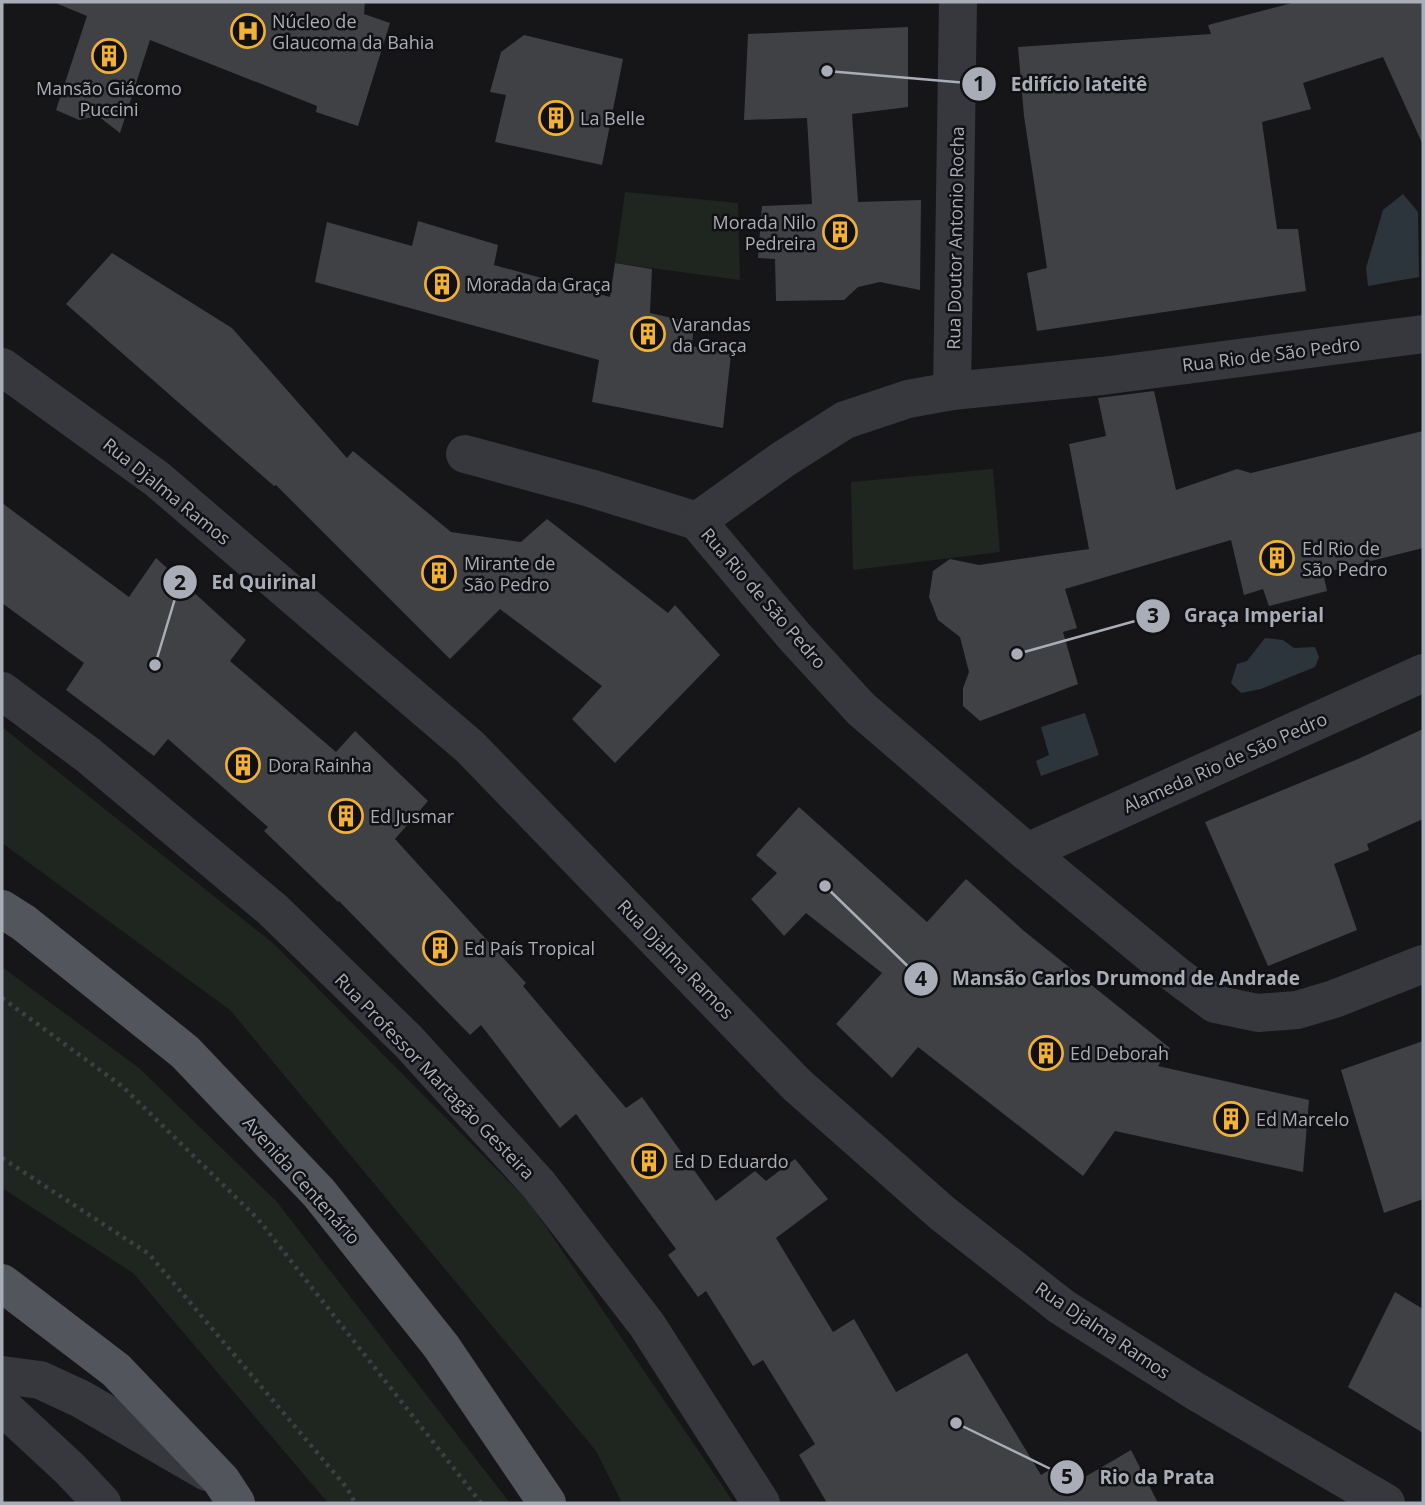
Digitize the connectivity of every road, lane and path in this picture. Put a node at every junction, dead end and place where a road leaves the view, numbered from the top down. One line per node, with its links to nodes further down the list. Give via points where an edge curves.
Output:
1 (958, 2): 4 (street, Rua Doutor Antonio Rocha)
2 (1423, 334): 4 (street, Rua Rio de São Pedro)
3 (2, 367): 23 (street, Rua Djalma Ramos, via 157,479 470,747 797,1085 942,1213 1062,1307)
4 (953, 391): 6 (street, Rua Rio de São Pedro, via 908,399 845,421)
5 (465, 454): 6 (street)
6 (697, 521): 9 (street, Rua Rio de São Pedro, via 862,709)
7 (1423, 673): 9 (street, Alameda Rio de São Pedro)
8 (2, 691): 22 (street, Rua Professor Martagão Gesteira, via 88,755 272,909 408,1041 539,1185 647,1325)
9 (1027, 852): 11 (street, Rua Rio de São Pedro, via 1215,1004 1258,1013 1297,1010)
10 (2, 909): 21 (main road, Avenida Centenário, via 185,1052 319,1193 441,1346)
11 (1423, 964)
12 (2, 998): 20 (path, via 123,1087 258,1219)
13 (2, 1158): 19 (path, via 149,1255)
14 (2, 1283): 17 (main road, via 116,1370)
15 (2, 1375): 17 (street, via 40,1380 81,1399)
16 (2, 1406): 18 (street)
17 (228, 1492)
18 (102, 1503)
19 (355, 1503)
20 (481, 1503)
21 (547, 1503)
22 (761, 1503)
23 (1386, 1503)

